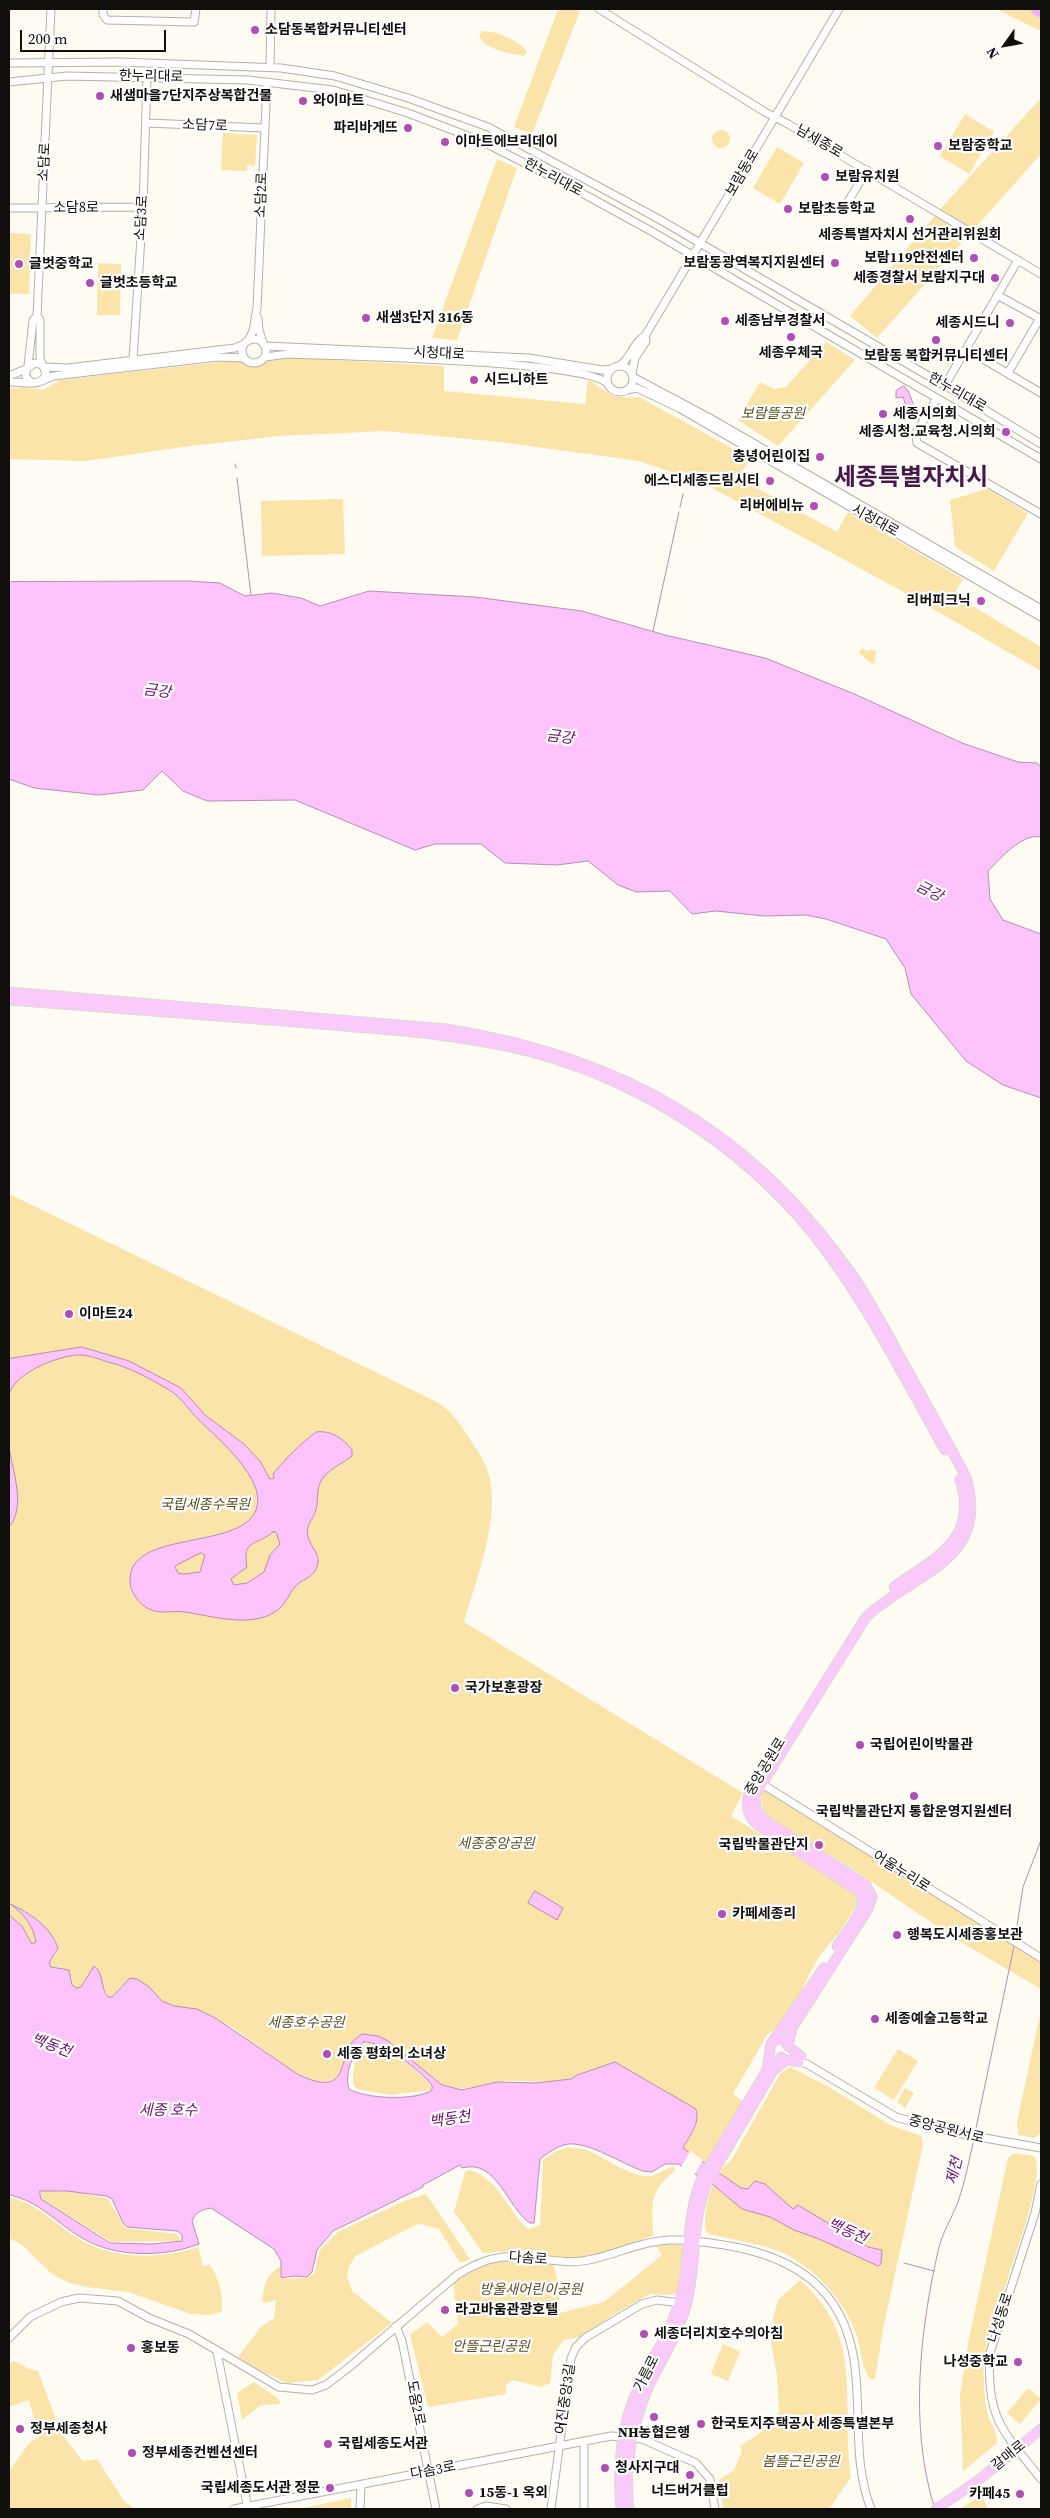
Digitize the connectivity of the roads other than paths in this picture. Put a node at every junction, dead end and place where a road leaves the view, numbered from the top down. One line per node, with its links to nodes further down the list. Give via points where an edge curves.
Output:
1 (51, 9): 10 (street, 소담로)
2 (103, 9): 3 (street, via 107,20 194,22)
3 (196, 9)
4 (272, 9): 11 (street)
5 (599, 9): 16 (street, 남세종로)
6 (840, 9): 16 (street, 보람동로)
7 (1036, 9): 8 (highway)
8 (1041, 12)
9 (9, 62): 10 (street, 한누리대로)
10 (49, 62): 11 (street, 한누리대로); 12 (street, 소담로)
11 (270, 67): 24 (street, 한누리대로, via 335,76 488,127)
12 (48, 76): 13 (street, 한누리대로); 14 (street, 한누리대로); 23 (street, 소담로)
13 (147, 77): 15 (street, 한누리대로); 17 (street, 소담3로)
14 (9, 82)
15 (267, 82): 18 (street, 소담2로); 25 (street, 한누리대로, via 333,90 408,113 481,141 560,181)
16 (776, 117): 19 (street, 남세종로); 24 (street, 보람동로)
17 (147, 123): 18 (street, 소담7로); 21 (street, 소담3로)
18 (264, 128): 29 (street, 소담2로)
19 (867, 170): 20 (street); 26 (street, 남세종로)
20 (846, 205)
21 (143, 207): 23 (street, 소담8로); 38 (street, 소담3로)
22 (9, 208): 23 (street, 소담8로)
23 (42, 208): 30 (street, 소담로)
24 (701, 244): 25 (street, 보람동로); 45 (street, 한누리대로)
25 (694, 257): 32 (street, 보람동로); 54 (street, 한누리대로)
26 (1018, 260): 27 (street, 남세종로); 28 (street)
27 (1041, 274)
28 (997, 295): 31 (street); 35 (street)
29 (257, 308): 33 (street, via 253,331); 34 (street)
30 (37, 316): 39 (street, 소담로, via 40,320 39,351); 40 (street, 소담로, via 33,320)
31 (1041, 319): 42 (street)
32 (645, 336): 41 (street, via 624,363); 43 (street, via 646,341 632,367)
33 (246, 343): 34 (street, via 256,339); 37 (street, via 242,352); 38 (street, via 235,348)
34 (264, 345): 36 (street); 41 (street, 시청대로, via 529,358 602,370)
35 (966, 349): 42 (street); 46 (street)
36 (265, 357): 37 (street, via 253,364); 50 (street, 시청대로, via 288,354 528,366 579,372 601,378)
37 (244, 358): 49 (street, via 198,359 53,376)
38 (133, 359): 39 (street, via 68,368)
39 (43, 366): 40 (street, via 35,363); 49 (street, via 46,373)
40 (27, 368): 44 (street); 48 (street, via 26,377)
41 (615, 368): 43 (street, via 627,368); 50 (street, via 607,376)
42 (1008, 373): 53 (street)
43 (632, 375): 51 (street); 58 (street, 시청대로)
44 (9, 376)
45 (935, 380): 46 (street); 52 (street, 한누리대로)
46 (948, 380): 52 (street)
47 (9, 382): 48 (street)
48 (31, 382): 49 (street)
49 (42, 382)
50 (608, 384): 51 (street, via 616,392)
51 (628, 390): 58 (street, 시청대로, via 637,388 679,408)
52 (956, 392): 55 (street, 한누리대로)
53 (1041, 393)
54 (937, 398): 56 (street, 한누리대로); 57 (street, via 916,433 917,443)
55 (1041, 444)
56 (1041, 459)
57 (1041, 514)
58 (1040, 611)
59 (9, 992): 61 (main road, via 446,1028 538,1047 642,1088 718,1134 772,1180 803,1212 854,1276)
60 (9, 1000): 61 (main road, via 400,1031 487,1042 570,1064 647,1097 714,1140 768,1185 798,1216 848,1281)
61 (952, 1456): 62 (main road, via 963,1478 966,1500)
62 (962, 1534): 63 (main road, 중앙공원로, via 955,1552 944,1563 882,1602 866,1616); 66 (main road, 중앙공원로, via 940,1556 873,1602 863,1613 747,1796 746,1809 753,1821 855,1887 863,1897 862,1907 806,1999)
63 (762, 1784): 64 (street, 어울누리로); 65 (main road, 중앙공원로, via 755,1795 755,1802 764,1820 866,1885 872,1897 868,1910)
64 (1041, 1958)
65 (795, 2026): 67 (main road, 중앙공원로, via 790,2032); 70 (main road, via 792,2042)
66 (775, 2040): 67 (main road, via 784,2040); 68 (main road, via 770,2046)
67 (788, 2045): 69 (main road, via 788,2051); 70 (main road)
68 (771, 2052): 69 (main road); 73 (main road, via 767,2070)
69 (782, 2056): 70 (main road); 71 (main road)
70 (802, 2060): 71 (main road, via 781,2063); 72 (street, 중앙공원서로, via 896,2117 982,2139)
71 (758, 2097): 73 (main road)
72 (1041, 2148)
73 (714, 2164): 75 (main road, via 694,2198)
74 (1041, 2184): 84 (street, 나성동로, via 990,2354 988,2375 994,2411 1003,2431)
75 (693, 2241): 76 (main road, 가름로); 77 (street, 다솜로, via 652,2242 578,2262 518,2257 490,2260 457,2275); 81 (main road, 가름로, via 684,2312); 99 (street, 다솜로, via 750,2250 779,2259 818,2285 834,2306 852,2348 859,2457)
76 (679, 2303): 81 (main road, 가름로, via 639,2386); 83 (street, 어진중앙3길, via 646,2302 579,2342 571,2358)
77 (396, 2326): 79 (street, 다솜로, via 326,2385 312,2390 279,2387); 85 (street, 도움2로, via 402,2340)
78 (9, 2338): 79 (street, 다솜로, via 30,2318 61,2302 103,2298 118,2301 189,2334)
79 (217, 2352): 88 (street)
80 (1041, 2429): 84 (main road, 갈매로)
81 (627, 2437): 82 (street, 다솜3로); 96 (main road, 가름로, via 619,2481); 97 (main road, 가름로); 98 (street, via 642,2439 696,2463 712,2485)
82 (584, 2441): 83 (street, 다솜3로); 95 (street)
83 (559, 2446): 85 (street, 다솜3로); 94 (street, 어진중앙3길)
84 (1017, 2449): 86 (street, 나성동로); 100 (main road, 갈매로)
85 (428, 2472): 87 (street, 다솜3로); 91 (street, 도움2로)
86 (1041, 2479)
87 (361, 2485): 88 (street, 다솜3로); 90 (street)
88 (248, 2508): 89 (street, 다솜3로)
89 (234, 2509)
90 (360, 2509)
91 (436, 2509)
92 (477, 2509): 93 (street, via 486,2506)
93 (506, 2509)
94 (551, 2509)
95 (584, 2509)
96 (620, 2509)
97 (629, 2509)
98 (715, 2509)
99 (871, 2509)
100 (936, 2509)

